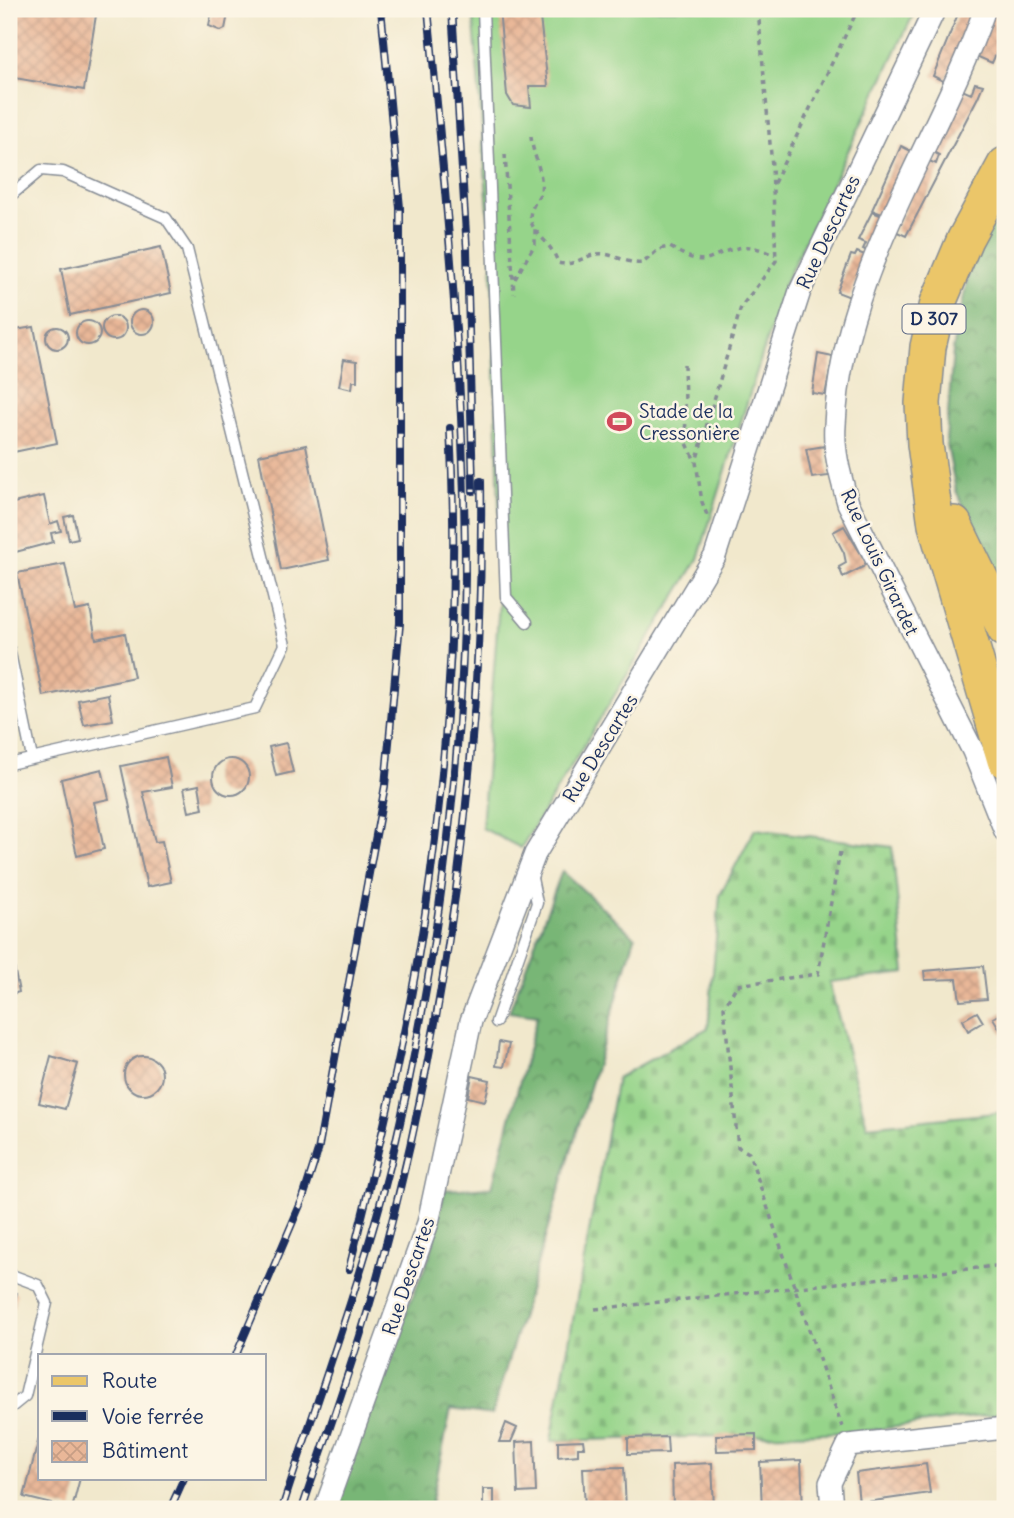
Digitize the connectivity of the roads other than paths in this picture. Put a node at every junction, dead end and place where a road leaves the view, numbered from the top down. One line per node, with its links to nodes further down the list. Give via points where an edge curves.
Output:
1 (483, 9): 7 (lane, via 506,597)
2 (935, 9): 14 (street, Rue Descartes, via 800,291 726,525 699,586)
3 (985, 9): 13 (street, Rue Louis Girardet, via 856,311 846,345 834,428 848,503 973,751)
4 (1005, 164): 6 (main road, D 307, via 951,270 928,347 923,403)
5 (9, 197): 10 (lane, via 41,170 63,172 166,218 187,249 285,645 255,708)
6 (933, 488): 8 (main road, D 307); 11 (main road, D 307, via 936,525)
7 (527, 622)
8 (1005, 629)
9 (9, 648): 10 (lane)
10 (32, 758): 12 (lane)
11 (1005, 760)
12 (9, 764)
13 (1005, 831)
14 (530, 867): 15 (lane, via 537,903); 19 (street, Rue Descartes, via 471,1021 428,1223)
15 (496, 1023)
16 (9, 1274): 17 (lane, via 38,1285 47,1303 25,1396)
17 (9, 1409)
18 (1005, 1428): 20 (street, via 848,1446 830,1483)
19 (325, 1509)
20 (832, 1509)

